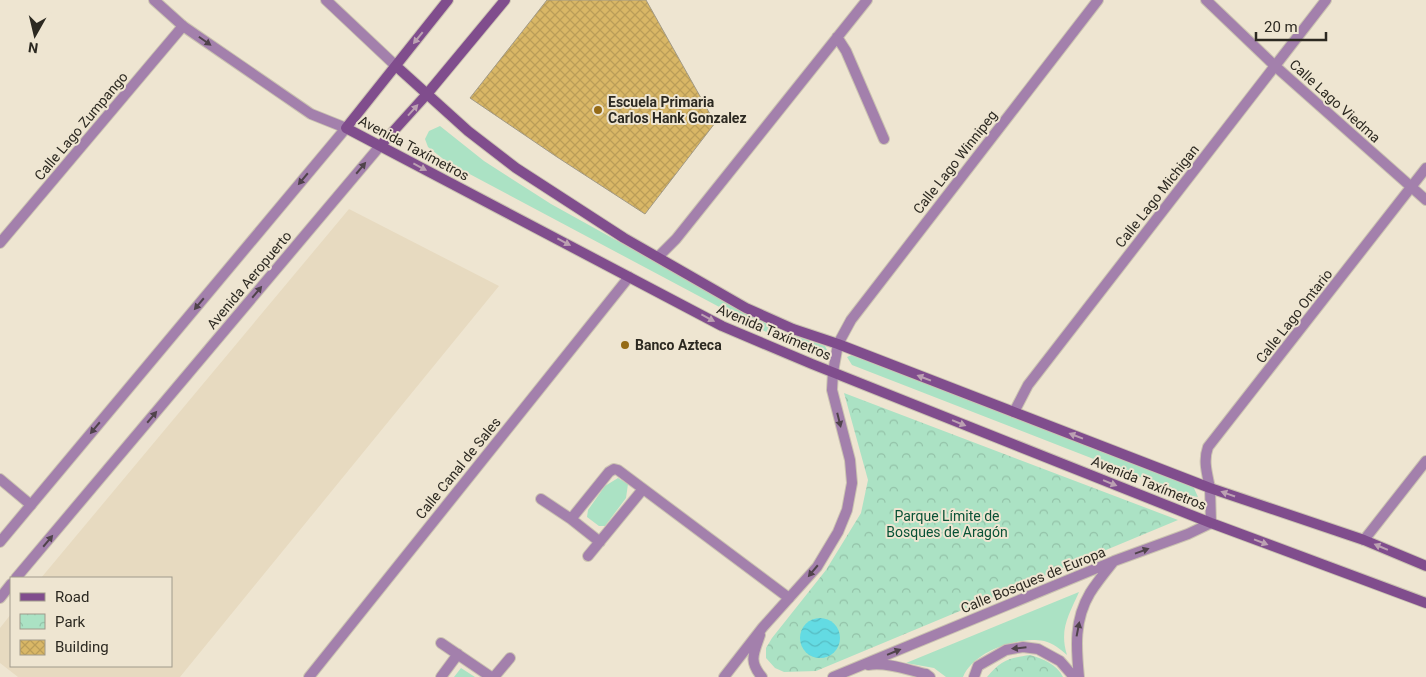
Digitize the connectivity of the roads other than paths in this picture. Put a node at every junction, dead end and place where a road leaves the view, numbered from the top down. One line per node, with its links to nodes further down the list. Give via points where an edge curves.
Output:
1 (154, 0): 9 (street, Avenida Taxímetros)
2 (326, 0): 11 (street, Avenida Taxímetros)
3 (448, 0): 11 (main road, Avenida Aeropuerto, one-way to 11)
4 (505, 0): 13 (main road, Avenida Aeropuerto)
5 (867, 0): 10 (street)
6 (1098, 0): 23 (street, Calle Lago Winnipeg, via 851,320)
7 (1206, 0): 12 (street, Calle Lago Viedma)
8 (1326, 0): 12 (street, Calle Lago Michigan)
9 (183, 26): 14 (street, Avenida Taxímetros, one-way to 14, via 311,114); 20 (street, Calle Lago Zumpango)
10 (837, 37): 15 (street); 21 (street, via 676,239)
11 (396, 66): 13 (main road, Avenida Taxímetros); 14 (main road, Avenida Aeropuerto)
12 (1275, 66): 18 (street, Calle Lago Viedma); 25 (street, Calle Lago Michigan, via 1028,386)
13 (427, 94): 16 (main road, Avenida Aeropuerto, one-way to 13); 21 (main road, Avenida Taxímetros, via 516,168)
14 (346, 128): 16 (main road, Avenida Taxímetros); 31 (street, Avenida Aeropuerto, one-way to 31)
15 (884, 139)
16 (380, 146): 22 (main road, Avenida Taxímetros, one-way to 22); 40 (street, Avenida Aeropuerto, one-way to 16)
17 (1426, 168): 18 (street, Calle Lago Ontario)
18 (1412, 187): 19 (street, Calle Lago Viedma); 28 (street, Calle Lago Ontario, via 1208,448 1205,464)
19 (1426, 200)
20 (0, 243)
21 (658, 257): 23 (main road, Avenida Taxímetros, via 746,308)
22 (628, 277): 24 (main road, Avenida Taxímetros, one-way to 24, via 722,326); 50 (street, Calle Canal de Sales)
23 (838, 344): 24 (street, Calle Lago Winnipeg); 25 (main road, Avenida Taxímetros, one-way to 23)
24 (832, 372): 33 (main road, Avenida Taxímetros, one-way to 33); 43 (street, one-way to 43, via 832,390 850,460 852,483 847,510 817,567)
25 (1014, 412): 28 (main road, Avenida Taxímetros, one-way to 25)
26 (1426, 461): 34 (street)
27 (0, 479): 31 (street)
28 (1210, 488): 33 (street); 34 (main road, Avenida Taxímetros, one-way to 28)
29 (644, 489): 32 (street, via 614,469); 36 (street); 43 (street)
30 (541, 499): 32 (street)
31 (31, 505): 35 (street, Avenida Aeropuerto)
32 (571, 519): 36 (street)
33 (1211, 523): 38 (street, Calle Bosques de Europa, one-way to 33); 44 (main road, Avenida Taxímetros, one-way to 44)
34 (1364, 540): 39 (main road, Avenida Taxímetros, one-way to 34)
35 (0, 542)
36 (600, 542): 37 (street)
37 (588, 556)
38 (1114, 561): 49 (street, Calle Bosques de Europa, one-way to 38); 59 (street, one-way to 38, via 1076,639 1081,614 1090,593)
39 (1426, 566)
40 (17, 577)
41 (10, 585): 42 (street)
42 (0, 598)
43 (789, 598): 45 (street)
44 (1426, 603)
45 (763, 627): 53 (street); 54 (street, via 753,656 754,669)
46 (441, 643): 47 (street)
47 (458, 654): 51 (street); 52 (street)
48 (510, 658): 52 (street)
49 (855, 668): 55 (street, Calle Bosques de Europa); 56 (street, via 874,664)
50 (309, 677)
51 (441, 677)
52 (493, 677)
53 (724, 677)
54 (762, 677)
55 (833, 677)
56 (930, 677)
57 (974, 677): 58 (street, one-way to 57, via 1060,660 1038,649 1023,647 1006,650 978,666)
58 (1074, 677)
59 (1079, 677)

